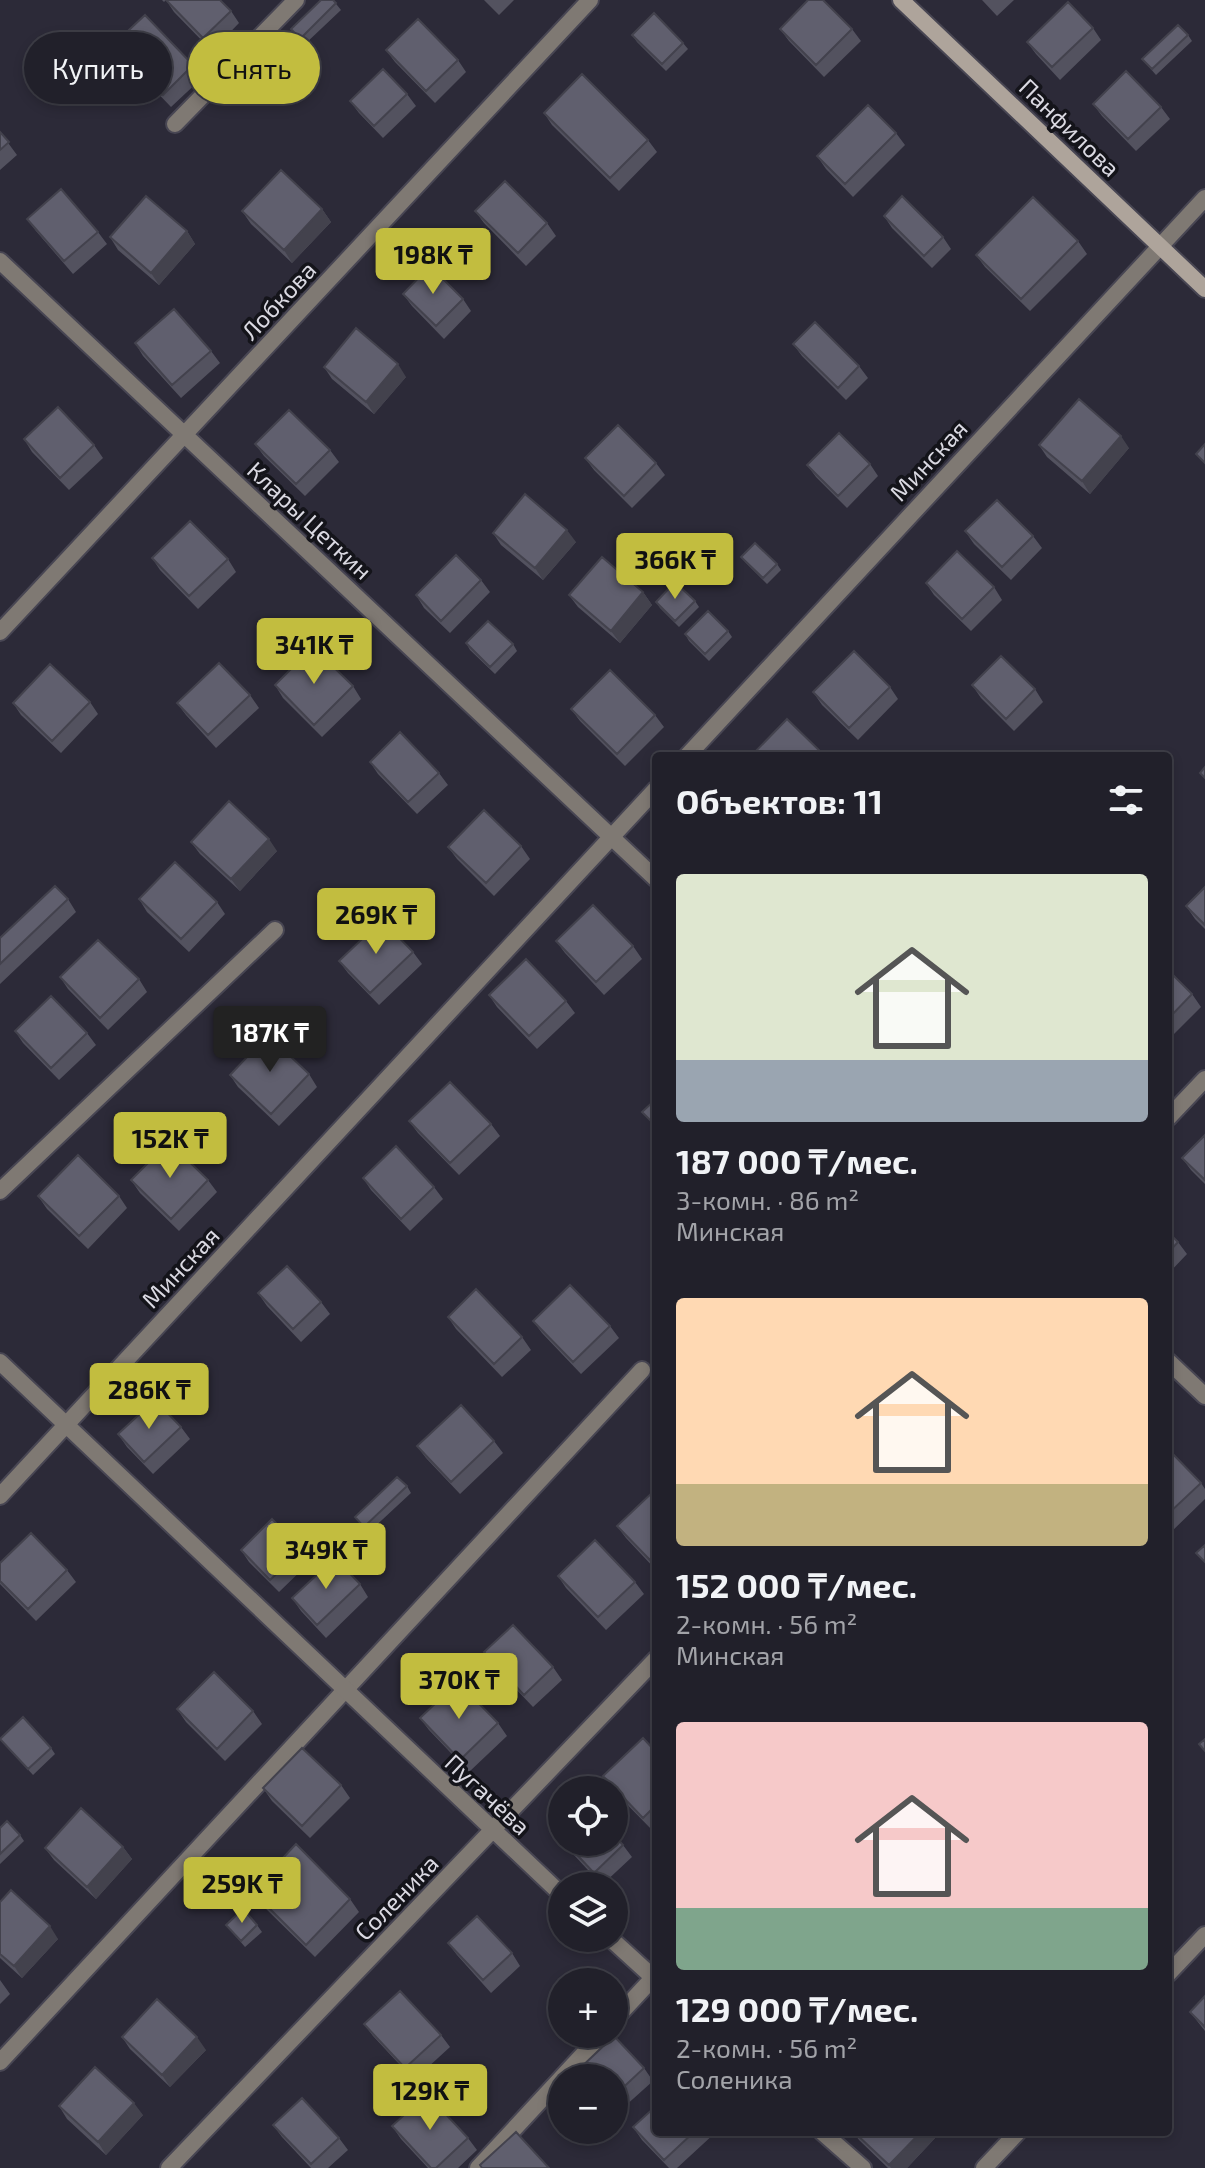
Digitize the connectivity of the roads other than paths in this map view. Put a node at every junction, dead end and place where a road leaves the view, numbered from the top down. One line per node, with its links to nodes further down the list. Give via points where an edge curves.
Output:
1 (296, 0): 4 (street)
2 (590, 0): 9 (street, Лобкова)
3 (901, 0): 6 (street, Панфилова)
4 (175, 124)
5 (1205, 198): 6 (street, Минская)
6 (1160, 246): 8 (street, Панфилова); 11 (street, Минская)
7 (0, 261): 9 (street, Клары Цеткин)
8 (1205, 289)
9 (184, 435): 10 (street, Лобкова); 13 (street, Клары Цеткин)
10 (0, 632)
11 (691, 752)
12 (652, 793): 13 (street, Минская)
13 (611, 837): 14 (street, Клары Цеткин); 23 (street, Минская)
14 (652, 875)
15 (275, 930): 18 (street)
16 (1205, 1079): 17 (street)
17 (1172, 1114)
18 (0, 1191)
19 (0, 1362): 23 (street, Пугачёва)
20 (1172, 1365): 22 (street)
21 (642, 1370): 26 (street)
22 (1205, 1396)
23 (66, 1425): 24 (street, Минская); 26 (street, Пугачёва)
24 (0, 1496)
25 (652, 1663): 27 (street, Соленика)
26 (345, 1693): 27 (street, Пугачёва); 36 (street)
27 (492, 1832): 28 (street, Пугачёва); 39 (street, Соленика)
28 (548, 1882)
29 (1205, 1935): 31 (street)
30 (625, 1952): 32 (street)
31 (1172, 1970)
32 (652, 1976)
33 (652, 1982): 34 (street)
34 (628, 2006)
35 (589, 2048): 40 (street)
36 (0, 2062)
37 (827, 2136): 41 (street)
38 (1014, 2136): 42 (street)
39 (169, 2168)
40 (478, 2168)
41 (863, 2168)
42 (984, 2168)

